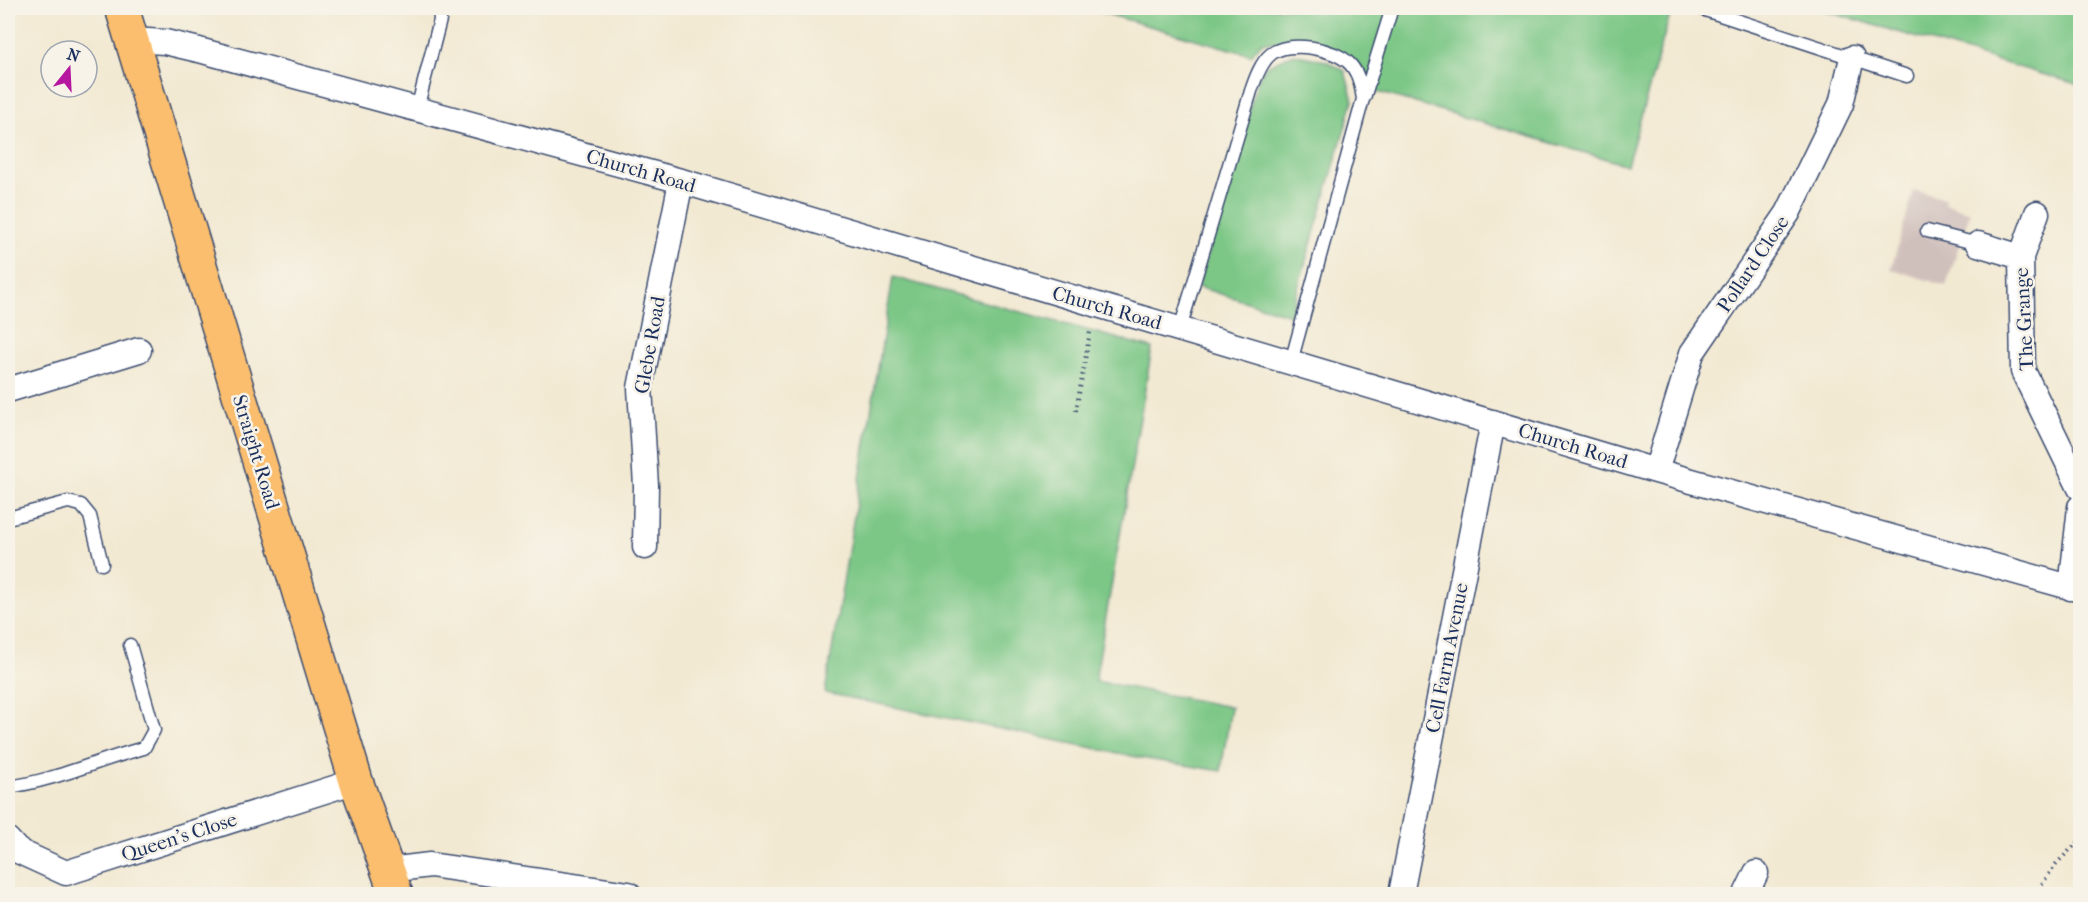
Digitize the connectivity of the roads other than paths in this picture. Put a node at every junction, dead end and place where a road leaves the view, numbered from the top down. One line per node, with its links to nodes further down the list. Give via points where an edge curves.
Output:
1 (122, 8): 5 (main road, Straight Road)
2 (440, 8): 9 (lane)
3 (1392, 8): 8 (lane)
4 (1699, 8): 6 (lane)
5 (131, 40): 9 (street, Church Road, via 165,42); 28 (main road, Straight Road)
6 (1852, 58): 7 (lane); 20 (street, Pollard Close, via 1841,104 1788,213 1692,353)
7 (1907, 76)
8 (1363, 99): 15 (lane, via 1359,78 1349,63 1337,56 1312,47 1290,47 1271,54 1251,91); 17 (lane)
9 (417, 109): 10 (street, Church Road)
10 (681, 181): 15 (street, Church Road); 24 (street, Glebe Road, via 640,388)
11 (2037, 213): 14 (street, The Grange)
12 (1927, 231): 13 (lane)
13 (1977, 244): 14 (street)
14 (2021, 257): 21 (street, The Grange, via 2023,371)
15 (1180, 329): 17 (street, Church Road)
16 (139, 350): 18 (street)
17 (1291, 362): 19 (street, Church Road)
18 (8, 390)
19 (1493, 422): 20 (street, Church Road); 33 (street, Cell Farm Avenue)
20 (1656, 471): 26 (street, Church Road)
21 (2080, 488)
22 (2080, 507): 26 (street)
23 (8, 518): 25 (lane, via 68,502 81,505 90,516)
24 (645, 547)
25 (102, 564)
26 (2076, 589)
27 (130, 645): 29 (lane, via 154,730 144,748)
28 (357, 781): 30 (street, Queen's Close, via 66,873 18,851); 31 (main road, Straight Road)
29 (8, 787)
30 (8, 840)
31 (392, 882): 32 (street, via 430,865)
32 (629, 894)
33 (1401, 894)

